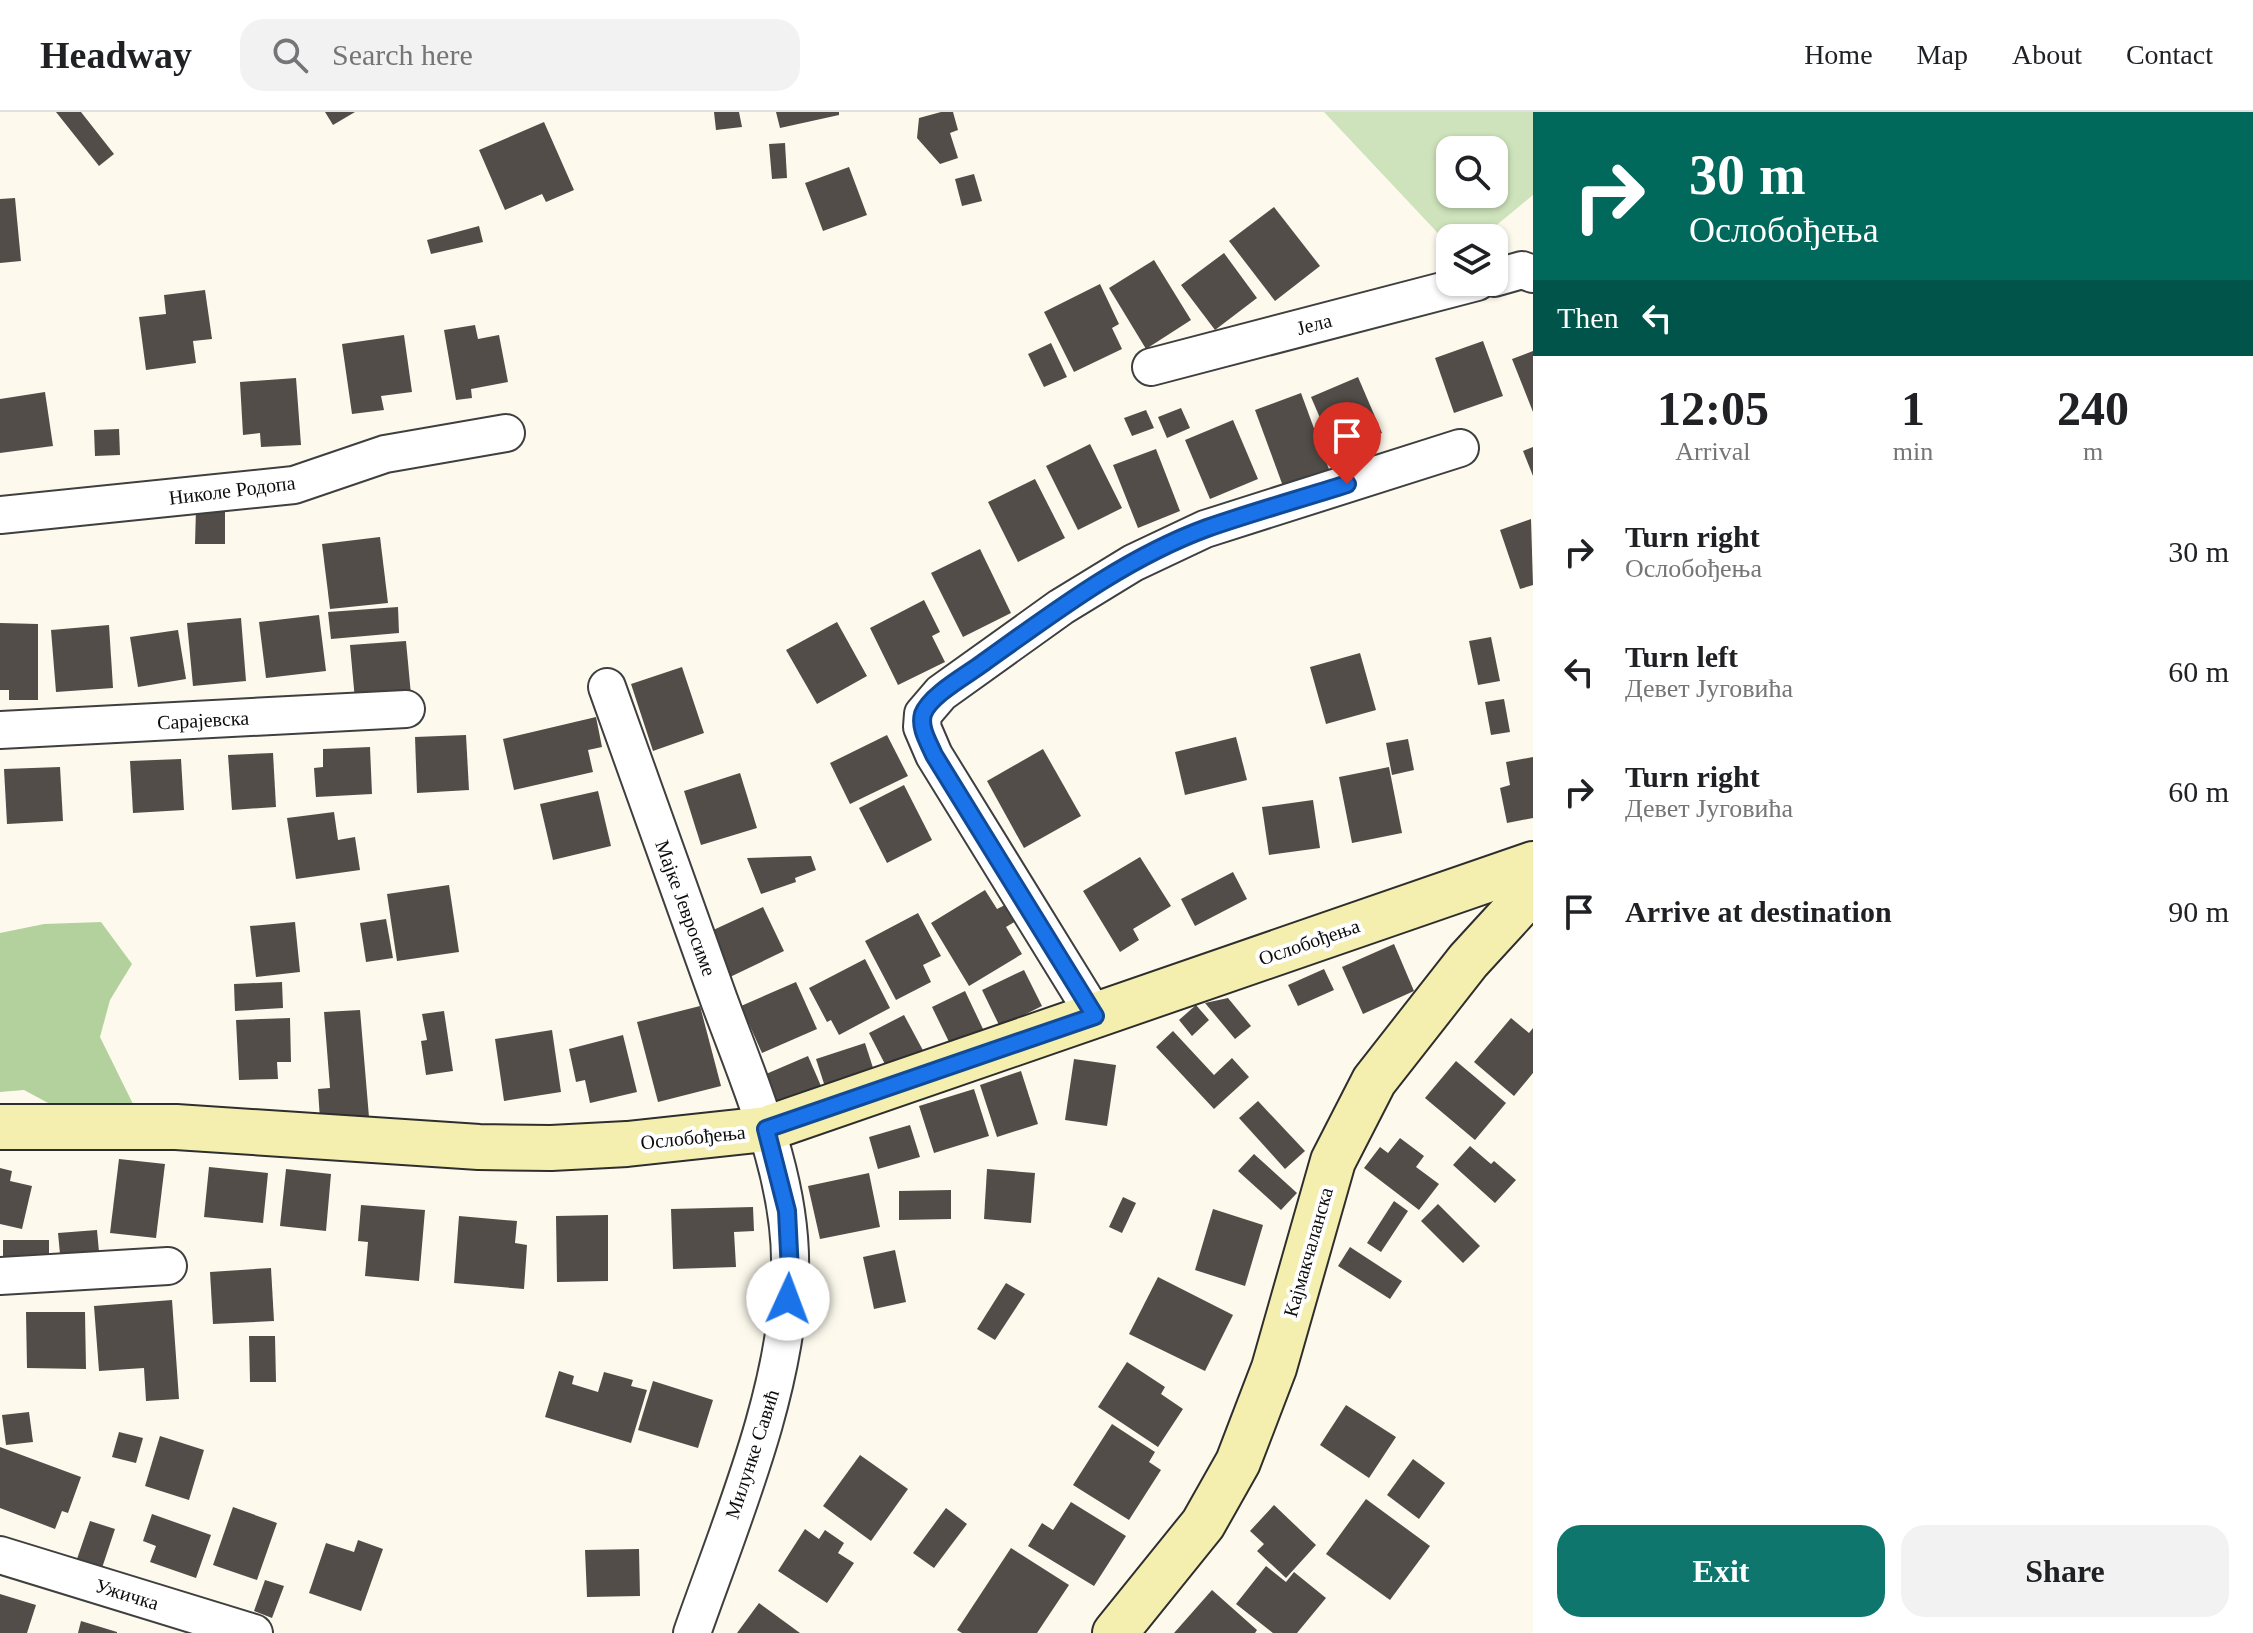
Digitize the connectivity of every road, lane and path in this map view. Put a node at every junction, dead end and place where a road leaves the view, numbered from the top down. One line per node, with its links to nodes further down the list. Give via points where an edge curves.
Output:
1 (1508, 274): 2 (street)
2 (1533, 274)
3 (1436, 293): 4 (street, Јела)
4 (1151, 367)
5 (506, 433): 7 (street, Николе Родопа, via 385,454 294,485)
6 (1460, 448): 15 (street, via 1205,529 1133,563 941,693 923,714 922,727 934,755)
7 (0, 515)
8 (607, 687): 17 (street, Мајке Јевросиме)
9 (406, 709): 10 (street, Сарајевска)
10 (0, 730)
11 (1533, 864): 13 (street, Ослобођења)
12 (1533, 890): 14 (street, Кајмакчаланска)
13 (1432, 898): 14 (street, via 1461,932); 15 (street, Ослобођења)
14 (1468, 961): 23 (street, Кајмакчаланска, via 1374,1081 1333,1161 1274,1368 1238,1462 1203,1524)
15 (1095, 1016): 17 (street, Ослобођења)
16 (0, 1127): 17 (street, Ослобођења, via 176,1127 536,1148)
17 (766, 1129): 22 (street, Милунке Савић, via 787,1211 790,1272 785,1325 774,1392)
18 (168, 1266): 19 (street)
19 (0, 1276)
20 (0, 1555): 21 (street, Ужичка)
21 (254, 1633)
22 (692, 1633)
23 (1115, 1633)

